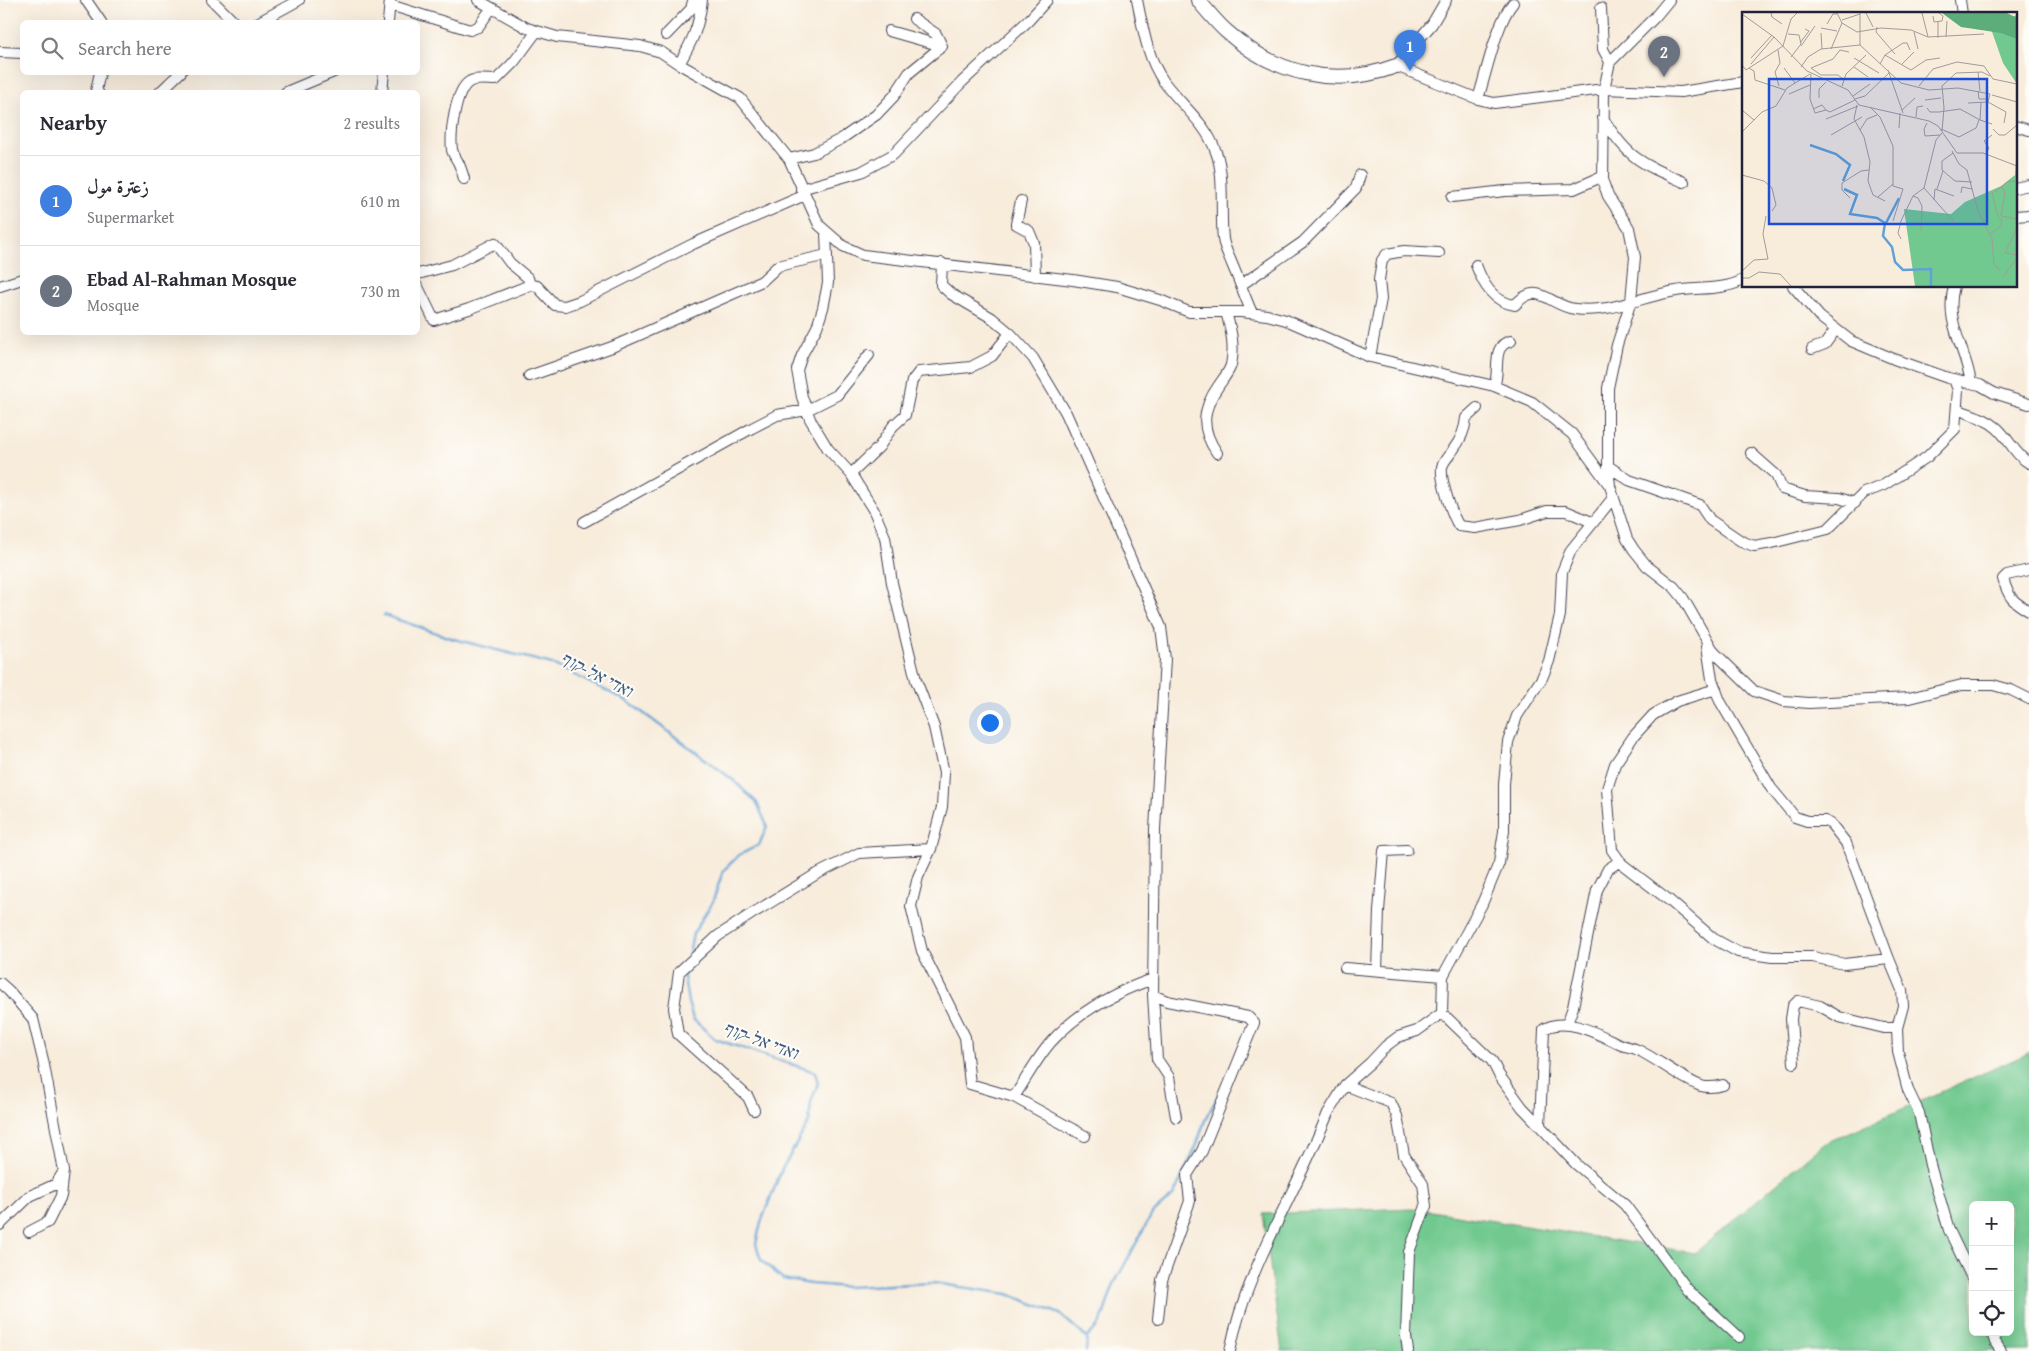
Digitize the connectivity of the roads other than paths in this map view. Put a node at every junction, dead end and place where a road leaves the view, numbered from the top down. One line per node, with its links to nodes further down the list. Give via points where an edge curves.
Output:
1 (86, 0): 16 (street)
2 (212, 0): 17 (street)
3 (299, 0): 18 (street)
4 (478, 0): 14 (street)
5 (1047, 0): 50 (street, via 962,82 894,154 861,172)
6 (1137, 0): 65 (street, via 1155,68 1204,129 1217,153 1224,242)
7 (1198, 0): 28 (street, via 1228,33 1274,64 1312,76 1353,76 1378,73)
8 (1446, 0): 28 (street, via 1432,24)
9 (697, 2): 22 (street); 27 (street, via 694,39)
10 (1663, 2): 26 (street)
11 (390, 3): 14 (street, via 470,30 478,26); 19 (street)
12 (1514, 3): 39 (street, via 1508,9 1496,40)
13 (1601, 8): 26 (street, via 1603,49)
14 (491, 9): 20 (street)
15 (914, 19): 23 (street, via 936,34)
16 (100, 20)
17 (232, 20)
18 (263, 20)
19 (388, 20)
20 (537, 31): 27 (street, via 557,38 640,46 661,52); 46 (street, via 496,80 469,82 464,88 451,134 452,153 459,162)
21 (889, 31): 23 (street)
22 (666, 35)
23 (942, 46): 43 (street, via 909,73 876,115 814,153)
24 (0, 52): 25 (street)
25 (20, 54)
26 (1610, 62): 34 (street)
27 (678, 64): 43 (street, via 740,98)
28 (1396, 66): 39 (street)
29 (99, 75): 35 (street)
30 (178, 75): 36 (street)
31 (327, 75): 37 (street)
32 (384, 75): 38 (street)
33 (1742, 82): 34 (street, via 1680,92)
34 (1604, 89): 39 (street, via 1494,102); 40 (street)
35 (96, 90)
36 (162, 90)
37 (291, 90)
38 (382, 90)
39 (1478, 99)
40 (1603, 117): 45 (street); 47 (street, via 1615,138 1642,164)
41 (2016, 126): 42 (street)
42 (2029, 130)
43 (789, 159): 50 (street)
44 (1360, 175): 65 (street, via 1356,188 1303,242)
45 (1603, 176): 51 (street, via 1574,189); 70 (street, via 1608,196 1629,228 1635,257)
46 (464, 179)
47 (1684, 182)
48 (2029, 185): 49 (street)
49 (2016, 188)
50 (803, 192): 55 (street, via 819,225); 64 (street, via 572,304 555,305 537,286)
51 (1452, 197)
52 (1021, 201): 61 (street, via 1016,224 1030,231 1034,243)
53 (2029, 215): 54 (street)
54 (2016, 216)
55 (826, 232): 57 (street); 58 (street, via 842,246 863,254)
56 (1440, 253): 78 (street, via 1404,251 1387,254 1382,260 1381,299)
57 (827, 255): 79 (street, via 778,266 762,281 612,347); 86 (street, via 828,282 823,308 797,370)
58 (942, 263): 61 (street); 74 (street, via 940,286)
59 (1476, 266): 70 (street, via 1496,299 1505,303 1514,304 1529,293 1539,293 1574,309 1598,310)
60 (420, 273): 64 (street, via 452,265 495,243 510,263 528,278)
61 (1035, 276): 71 (street, via 1117,287 1190,312)
62 (20, 280): 66 (street)
63 (1742, 280): 70 (street)
64 (530, 285): 69 (street, via 434,320)
65 (1241, 285): 72 (street)
66 (0, 286)
67 (1795, 288): 73 (street, via 1820,317)
68 (1954, 288): 81 (street, via 1951,315)
69 (420, 291)
70 (1631, 301): 90 (street, via 1608,388)
71 (1226, 312): 72 (street); 88 (street, via 1233,341 1230,367 1212,395 1204,417 1208,439)
72 (1252, 313): 78 (street, via 1286,320)
73 (1836, 329): 76 (street, via 1825,344); 80 (street, via 1852,341 1894,359)
74 (1010, 333): 91 (street, via 992,356 971,368 919,372 912,380 905,415 879,447); 109 (street, via 1033,358 1066,413 1161,627 1165,659 1155,829)
75 (1510, 341): 82 (street, via 1504,342 1497,355)
76 (1812, 349)
77 (870, 355): 86 (street, via 837,395)
78 (1370, 357): 82 (street)
79 (530, 376)
80 (1954, 379): 81 (street); 85 (street, via 1958,390)
81 (1971, 383): 83 (street)
82 (1494, 386): 92 (street, via 1532,402 1572,434)
83 (2029, 404)
84 (1477, 408): 96 (street, via 1466,418 1459,441 1442,467 1454,519 1459,526 1475,528 1520,520 1547,511 1566,511)
85 (1958, 409): 89 (street, via 1998,429 2016,455); 94 (street, via 1955,429 1927,457 1884,485 1864,493)
86 (807, 410): 91 (street, via 828,448); 95 (street, via 776,416 752,428)
87 (1751, 452): 94 (street, via 1776,475 1782,489 1805,496 1839,498)
88 (1216, 453)
89 (2029, 463)
90 (1608, 466): 92 (street); 94 (street, via 1629,480 1700,505 1710,520 1754,546 1828,529)
91 (850, 474): 102 (street, via 874,512 885,538 892,583 916,680 934,727 944,773 942,807)
92 (1610, 486): 93 (street)
93 (1613, 498): 96 (street); 99 (street, via 1634,550 1683,598)
94 (1856, 503)
95 (584, 522)
96 (1592, 522): 108 (street, via 1571,550 1562,572 1560,615 1549,661 1517,716 1508,742 1504,831 1499,863 1482,904)
97 (2029, 570): 98 (street, via 2003,579 2008,595)
98 (2029, 611)
99 (1707, 642): 100 (street); 101 (street, via 1754,691 1784,701 1809,703 1909,698 1962,685 1993,685)
100 (1716, 689): 104 (street, via 1676,701 1653,715 1615,764 1607,789 1612,850); 105 (street, via 1771,788 1795,817 1831,824 1846,843)
101 (2028, 697)
102 (931, 849): 118 (street, via 918,877 911,906 922,950 965,1037 970,1084); 119 (street, via 859,853 815,875 718,936 679,972 674,1008 678,1034 748,1097)
103 (1407, 850): 107 (street, via 1384,851)
104 (1620, 861): 105 (street, via 1714,939 1738,952 1772,957 1813,957 1844,964); 113 (street, via 1608,869 1597,890)
105 (1889, 959): 114 (street, via 1902,990 1903,1006)
106 (1345, 968): 107 (street)
107 (1377, 970): 108 (street)
108 (1443, 976): 112 (street)
109 (1153, 979): 111 (street); 118 (street, via 1106,999 1071,1021 1050,1043)
110 (0, 983): 123 (street, via 33,1019 44,1060)
111 (1153, 995): 120 (street, via 1157,1059 1169,1076); 127 (street, via 1167,1001 1248,1017 1254,1023 1202,1151 1187,1175 1190,1201 1162,1280)
112 (1442, 1014): 116 (street, via 1386,1046); 121 (street, via 1492,1062 1522,1107)
113 (1567, 1024): 117 (street, via 1635,1048 1701,1086 1715,1088); 121 (street, via 1544,1029)
114 (1897, 1028): 115 (street, via 1839,1017 1820,1006 1798,1001 1793,1006 1791,1019); 126 (street, via 1898,1052 1908,1090 1919,1113 1949,1230)
115 (1794, 1063)
116 (1345, 1085): 130 (street, via 1328,1113 1258,1268 1235,1325); 131 (street, via 1391,1103 1397,1116 1404,1155 1423,1184 1426,1206 1409,1252)
117 (1723, 1085)
118 (1014, 1097): 122 (street)
119 (754, 1110)
120 (1176, 1117)
121 (1540, 1125): 129 (street, via 1576,1165 1625,1205 1688,1290)
122 (1085, 1136)
123 (64, 1170): 124 (street, via 56,1184 30,1196); 125 (street, via 61,1196 48,1222)
124 (0, 1225)
125 (29, 1232)
126 (1969, 1272)
127 (1158, 1318)
128 (1993, 1336): 132 (street)
129 (1739, 1338)
130 (1230, 1351)
131 (1408, 1351)
132 (2001, 1351)

